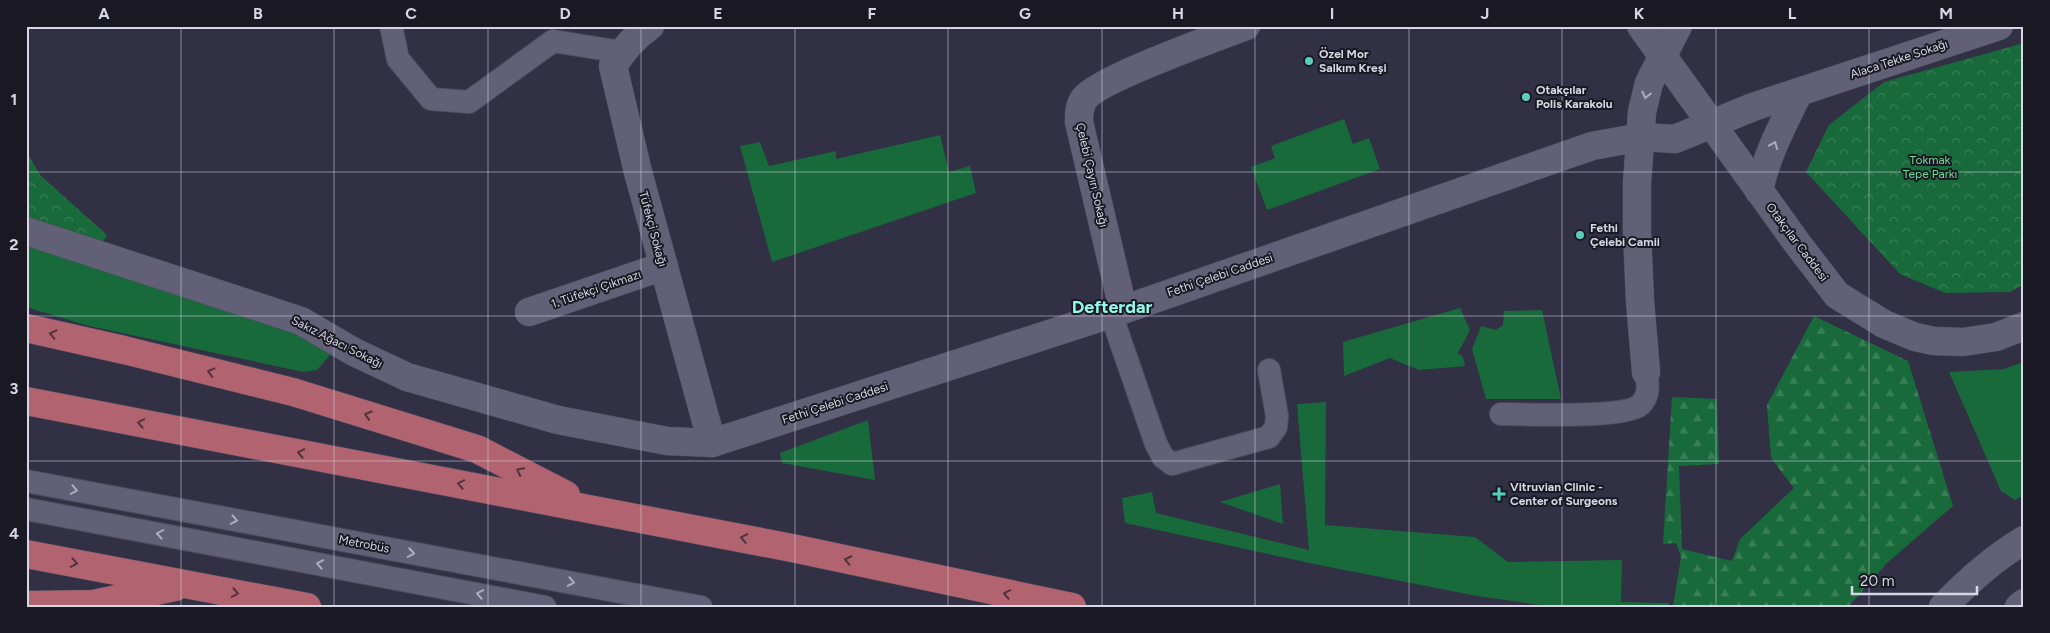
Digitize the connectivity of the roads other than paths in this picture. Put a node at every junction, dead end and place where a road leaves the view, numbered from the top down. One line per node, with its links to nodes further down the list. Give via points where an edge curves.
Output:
1 (391, 26): 7 (lane, via 398,59 431,99 469,102)
2 (650, 26): 9 (street, Tüfekçi Sokağı)
3 (1246, 26): 8 (street, Çelebi Çayırı Sokağı)
4 (1641, 26): 10 (street, Otakçılar Caddesi)
5 (1678, 26): 10 (street)
6 (1999, 26): 11 (street, Alaca Tekke Sokağı)
7 (548, 34): 9 (lane)
8 (1193, 35): 17 (street, Çelebi Çayırı Sokağı, via 1095,90 1084,99 1079,110)
9 (622, 52): 16 (street, Tüfekçi Sokağı, via 613,66)
10 (1663, 56): 12 (street, Otakçılar Caddesi); 13 (street, one-way to 13, via 1649,83 1642,112)
11 (1799, 92): 12 (street, Alaca Tekke Sokağı); 14 (street, one-way to 11, via 1774,145)
12 (1710, 124): 13 (street, Fethi Çelebi Caddesi, via 1675,139); 14 (street, Otakçılar Caddesi)
13 (1642, 137): 17 (street, Fethi Çelebi Caddesi, via 1592,146); 22 (street, via 1637,184 1640,301)
14 (1759, 191): 19 (street, Otakçılar Caddesi, via 1838,295 1884,324 1915,338 1963,342 1996,337)
15 (26, 230): 25 (street, Sakız Ağacı Sokağı, via 301,321 354,352 408,377 558,420 667,441)
16 (664, 266): 18 (street, 1. Tüfekçi Çıkmazı); 25 (street, Tüfekçi Sokağı)
17 (1117, 311): 21 (lane, via 1156,444 1163,457 1172,464 1269,437 1276,427 1277,416); 25 (street, Fethi Çelebi Caddesi)
18 (529, 312)
19 (2024, 326)
20 (26, 328): 28 (highway, one-way to 20, via 477,449 294,392)
21 (1269, 370)
22 (1646, 372): 24 (lane, via 1646,397 1639,406 1629,409 1610,413)
23 (26, 401): 28 (highway, one-way to 23)
24 (1501, 414)
25 (712, 443)
26 (26, 481): 36 (lane, Metrobüs, one-way to 36)
27 (26, 509): 35 (lane, one-way to 27)
28 (594, 509): 37 (highway, one-way to 28)
29 (2024, 540): 38 (street)
30 (26, 554): 31 (highway, one-way to 31)
31 (187, 584): 33 (highway, via 92,604); 34 (highway, one-way to 34)
32 (2024, 603): 39 (street)
33 (26, 605)
34 (307, 607)
35 (545, 607)
36 (702, 607)
37 (1072, 607)
38 (1943, 607)
39 (2019, 607)

